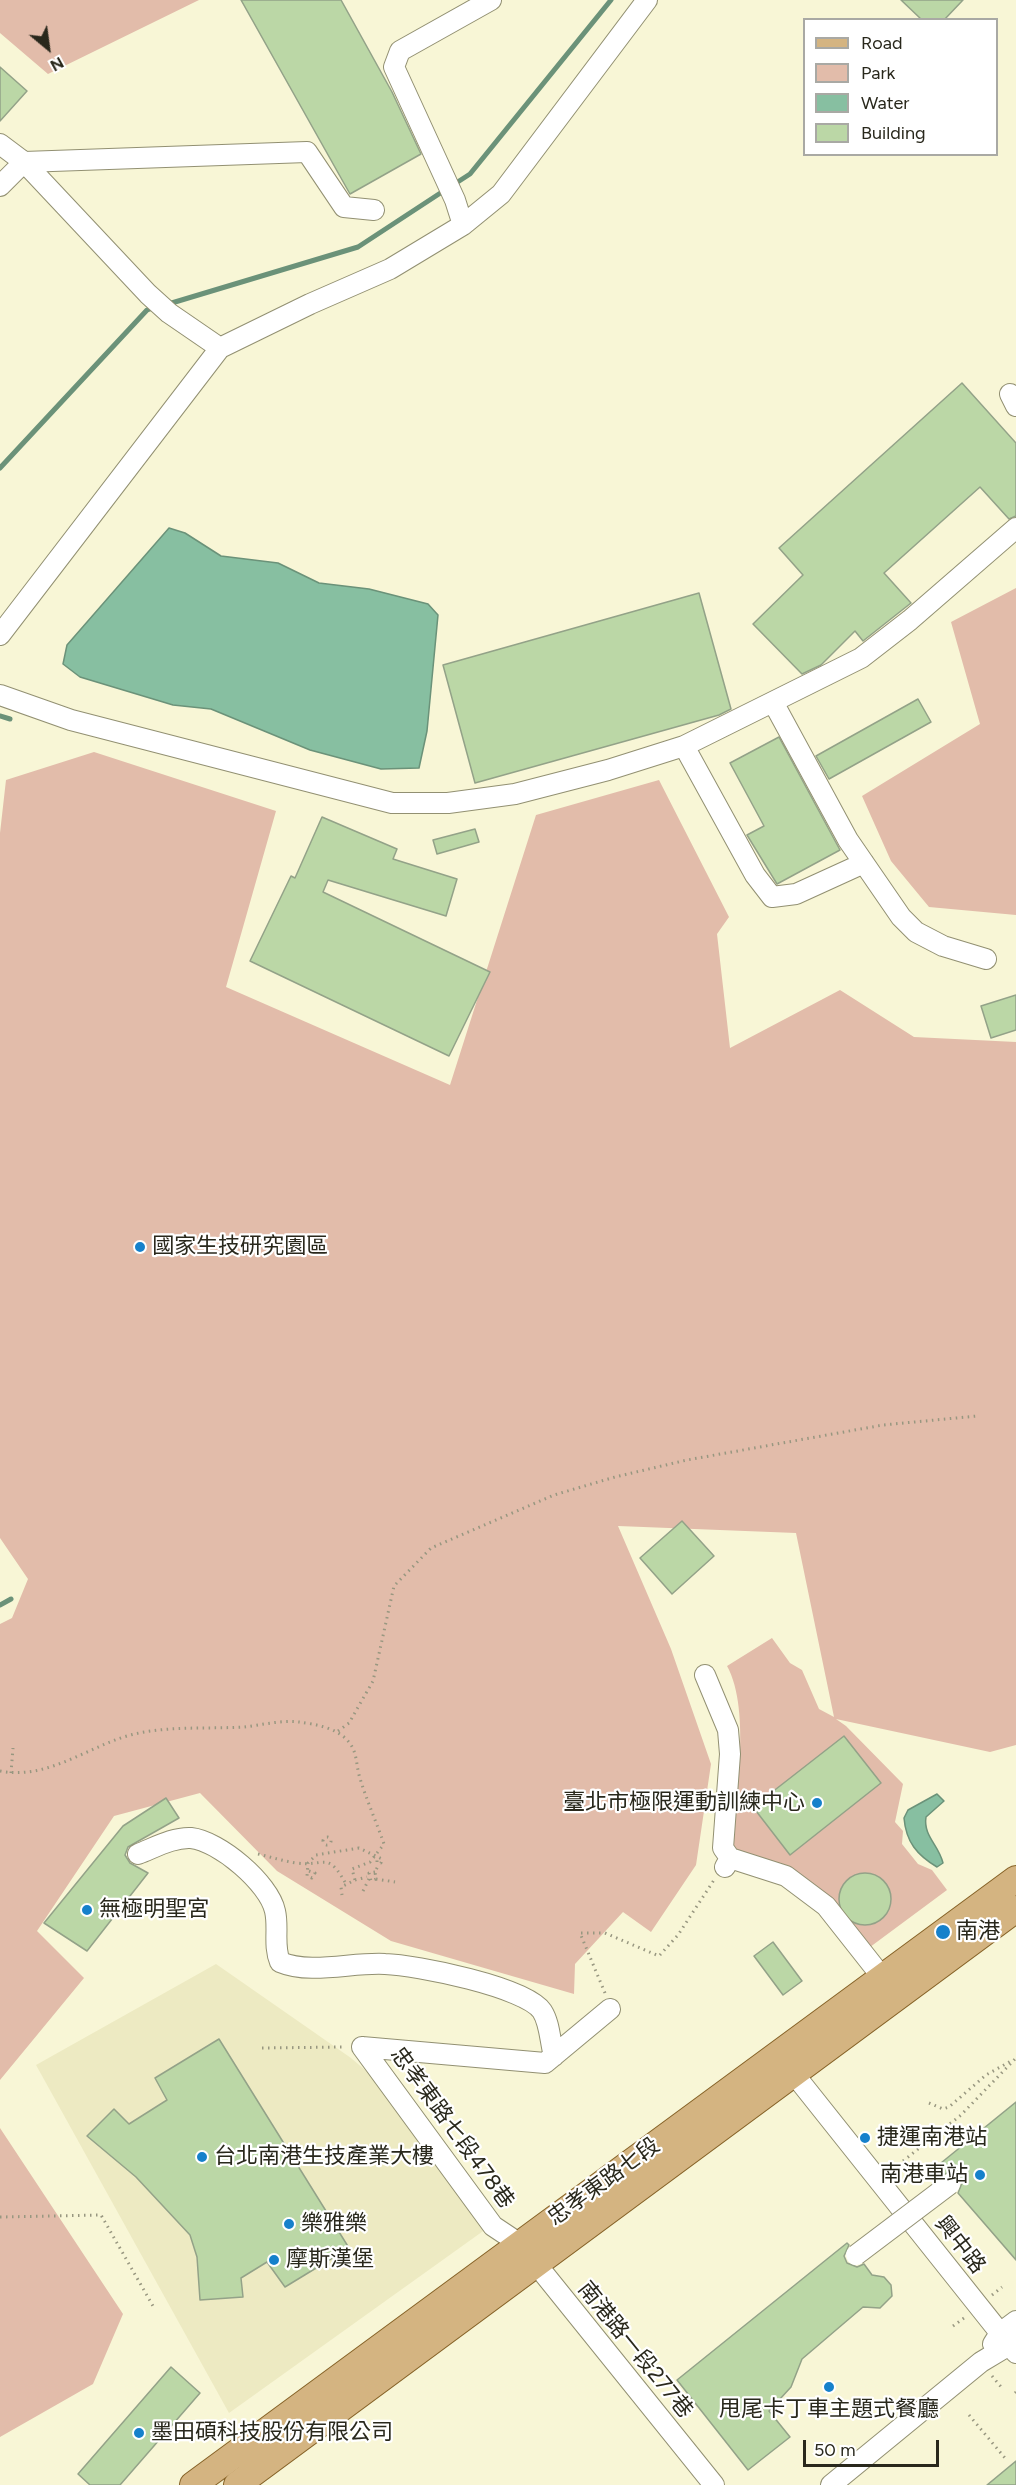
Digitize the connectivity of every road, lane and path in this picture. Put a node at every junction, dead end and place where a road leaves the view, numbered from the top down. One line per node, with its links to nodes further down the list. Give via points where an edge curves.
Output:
1 (491, 0): 7 (street, via 400,51 394,67)
2 (647, 0): 7 (street, via 501,194)
3 (0, 144): 4 (street)
4 (24, 162): 5 (street); 6 (street, via 307,152 344,207); 8 (street, via 148,294)
5 (0, 186)
6 (374, 210)
7 (463, 225): 8 (street, via 390,269)
8 (220, 348): 10 (street)
9 (1016, 528): 12 (street, via 861,658)
10 (0, 635)
11 (0, 695): 13 (street, via 71,720 392,803 448,803 515,794)
12 (773, 702): 13 (street); 14 (street)
13 (684, 746): 14 (street, via 755,875 772,897 796,894)
14 (864, 863): 15 (street, via 916,932 943,946)
15 (986, 959)
16 (977, 1416): 18 (path, via 884,1425 687,1460 615,1477 554,1495 431,1548 394,1586 373,1681 349,1723)
17 (705, 1675): 26 (street, via 728,1730 730,1754 723,1848)
18 (338, 1731): 21 (path, via 297,1722 138,1733 71,1760); 25 (path, via 353,1747 384,1844)
19 (13, 1748): 21 (path)
20 (0, 1771): 21 (path)
21 (11, 1773)
22 (327, 1845): 23 (path)
23 (327, 1853): 25 (path, via 359,1848); 27 (path, via 316,1855)
24 (138, 1854): 28 (street, via 189,1838 206,1841)
25 (376, 1857): 30 (path, via 379,1864); 34 (path, via 367,1865 352,1869)
26 (727, 1862): 40 (street, via 786,1876 826,1906); 41 (path, via 678,1935 659,1956 605,1933 580,1933)
27 (308, 1863): 28 (path, via 247,1851); 29 (path); 36 (path, via 325,1861 337,1868)
28 (242, 1864): 45 (street, via 266,1891 275,1910 276,1952 280,1962 299,1967 385,1964 426,1968 508,1991 525,1997 542,2011)
29 (309, 1870)
30 (375, 1872): 31 (path, via 369,1873); 32 (path)
31 (368, 1878): 32 (path); 34 (path); 37 (path)
32 (376, 1879): 35 (path)
33 (1016, 1879): 40 (main road, 忠孝東路七段)
34 (354, 1880): 36 (path)
35 (395, 1882)
36 (346, 1884): 38 (path, via 341,1887)
37 (363, 1891)
38 (342, 1895)
39 (1016, 1910): 47 (main road, 忠孝東路七段)
40 (882, 1977): 44 (main road, 忠孝東路七段)
41 (610, 2009): 45 (street, 忠孝東路七段478巷)
42 (362, 2047): 43 (path); 45 (street, 忠孝東路七段478巷, via 545,2063); 52 (street, 忠孝東路七段478巷, via 493,2226)
43 (262, 2048)
44 (778, 2054): 47 (street, 興中路); 52 (main road, 忠孝東路七段)
45 (554, 2056)
46 (1015, 2059): 48 (path, via 986,2075 950,2107 943,2109); 49 (path, via 961,2115)
47 (794, 2073): 54 (main road, 忠孝東路七段); 57 (street, 興中路)
48 (928, 2103)
49 (903, 2161)
50 (951, 2184): 53 (street, bridge)
51 (0, 2217): 55 (path, via 101,2215)
52 (520, 2244): 54 (street, 南港路一段277巷); 60 (main road, 忠孝東路七段)
53 (856, 2255)
54 (535, 2265): 61 (main road, 忠孝東路七段); 62 (street, 南港路一段277巷)
55 (153, 2306)
56 (1016, 2320): 57 (street)
57 (1011, 2343): 63 (street, via 981,2362)
58 (969, 2415): 59 (path)
59 (1005, 2458)
60 (193, 2485)
61 (237, 2485)
62 (714, 2485)
63 (831, 2485)

